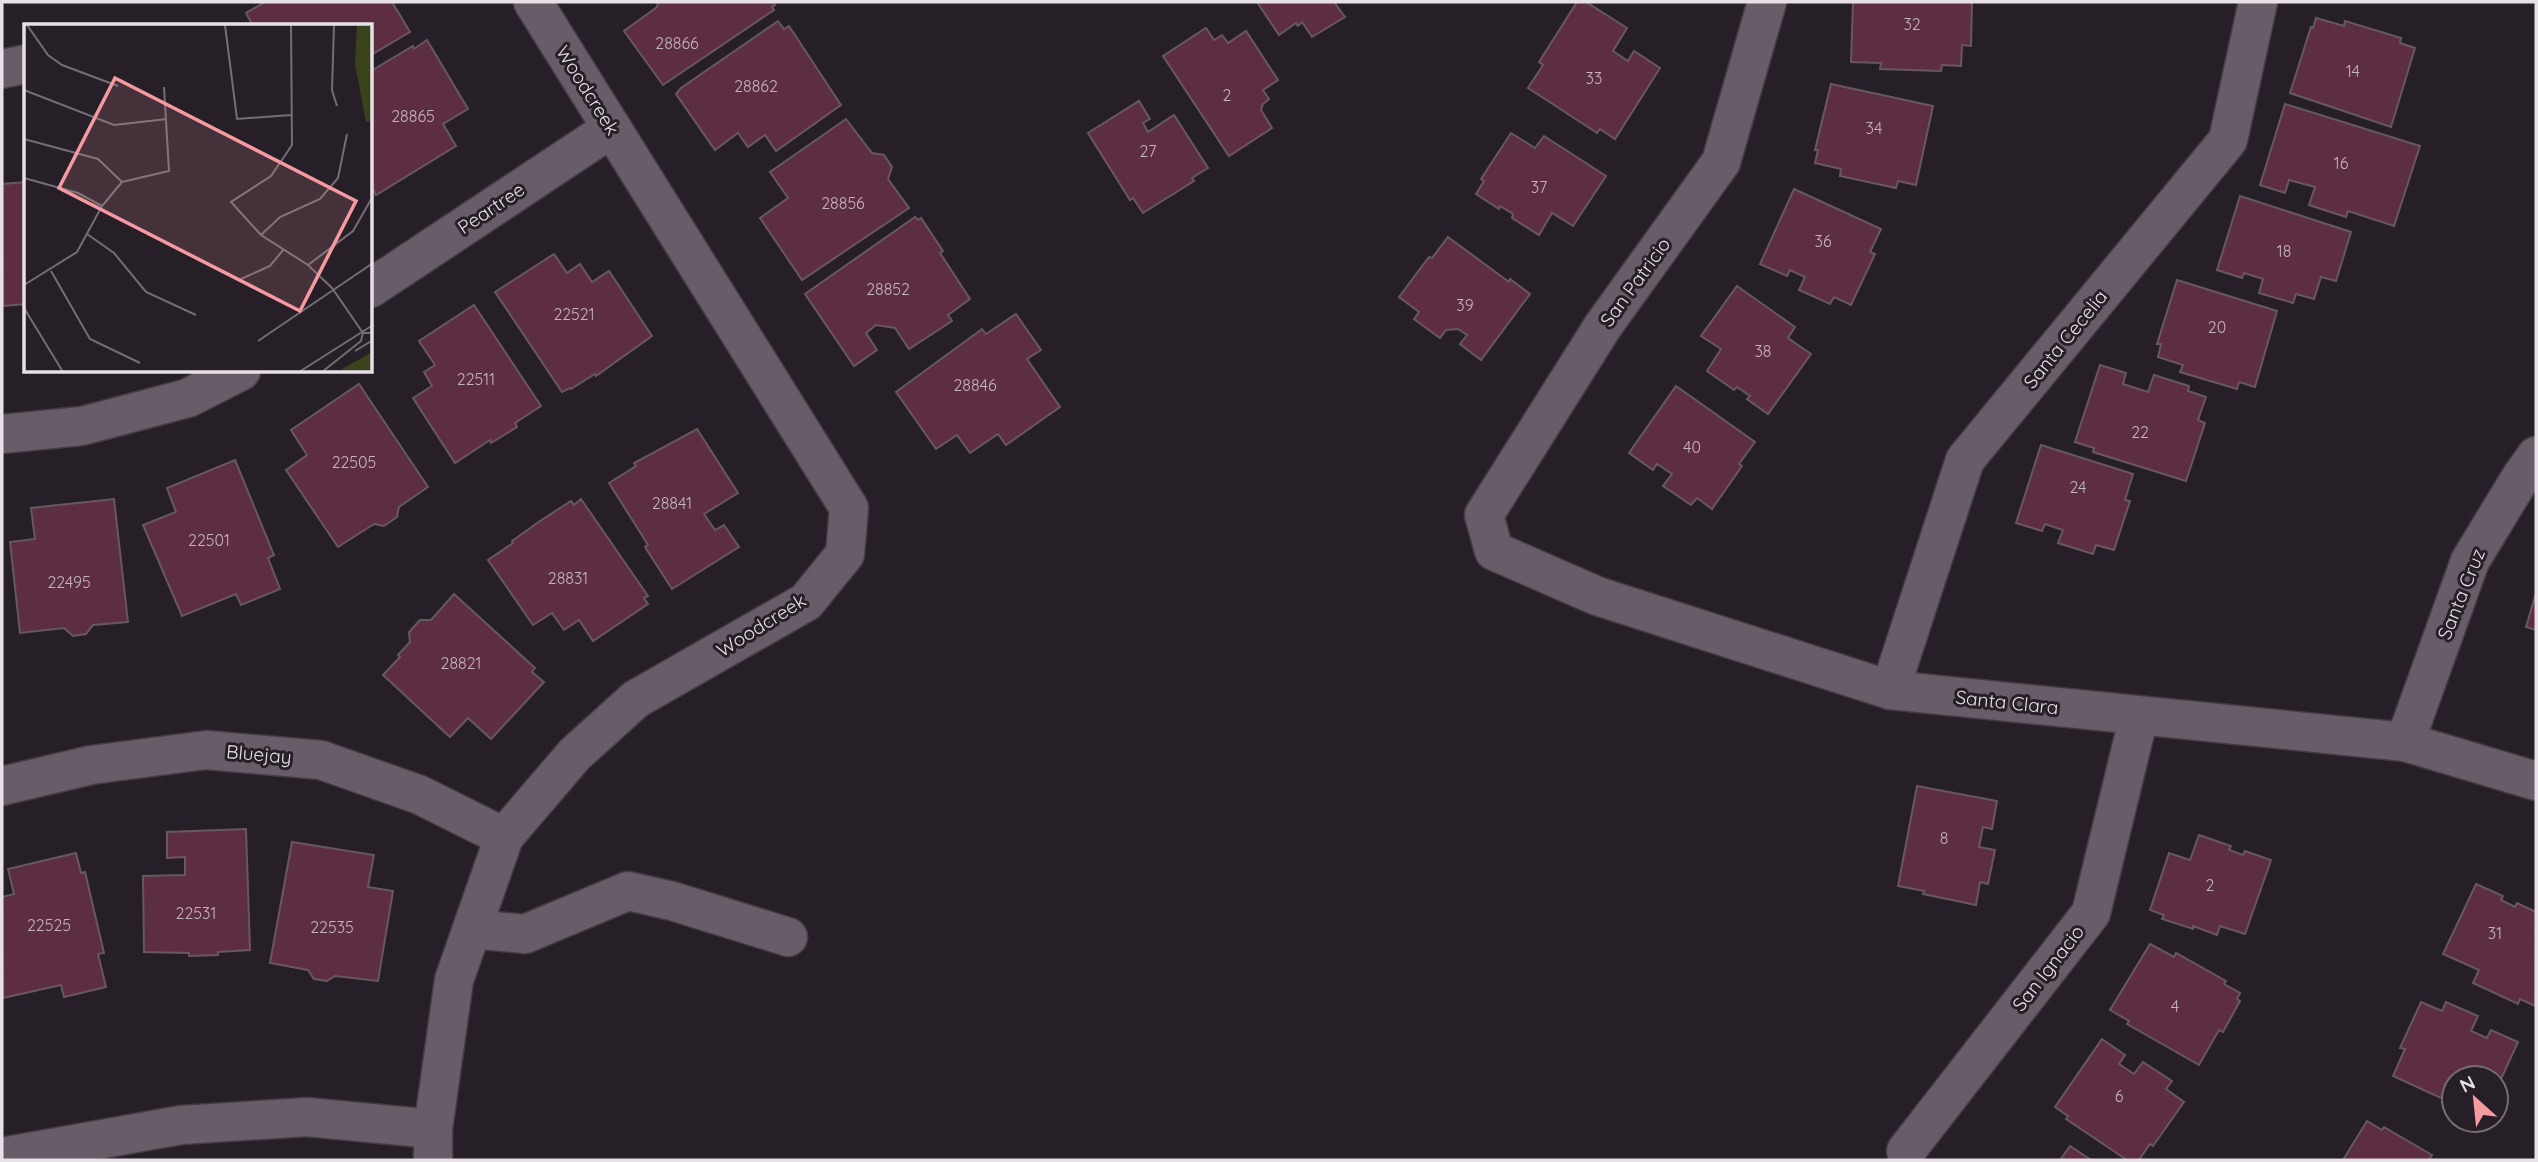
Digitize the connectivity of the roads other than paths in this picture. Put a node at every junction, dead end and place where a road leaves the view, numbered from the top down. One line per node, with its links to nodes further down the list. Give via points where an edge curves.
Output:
1 (533, 2): 6 (street, Woodcreek)
2 (1767, 2): 11 (street, San Patricio, via 1721,162 1603,326 1485,515)
3 (2258, 2): 12 (street, Santa Cecelia, via 2228,141 1965,460)
4 (24, 64): 5 (street)
5 (2, 69)
6 (612, 128): 7 (street, Peartree); 17 (street, Woodcreek, via 849,508 845,554 806,602 636,699 575,754)
7 (373, 287)
8 (237, 373): 9 (street, via 188,398 82,426)
9 (2, 434)
10 (2536, 456): 14 (street, Santa Cruz, via 2470,561)
11 (1494, 551): 12 (street, Santa Clara, via 1597,596)
12 (1890, 690): 13 (street, Santa Clara)
13 (2139, 716): 14 (street, Santa Clara); 21 (street, San Ignacio, via 2091,913)
14 (2405, 742): 15 (street, Santa Clara)
15 (2536, 781)
16 (2, 786): 17 (street, Bluejay, via 91,765 206,750 321,760 420,795)
17 (504, 837): 18 (street, Woodcreek)
18 (472, 929): 19 (street, via 525,934 628,891); 20 (street, Woodcreek, via 454,980)
19 (788, 937)
20 (433, 1145): 22 (street, via 307,1117 181,1125)
21 (1906, 1151)
22 (2, 1157)

